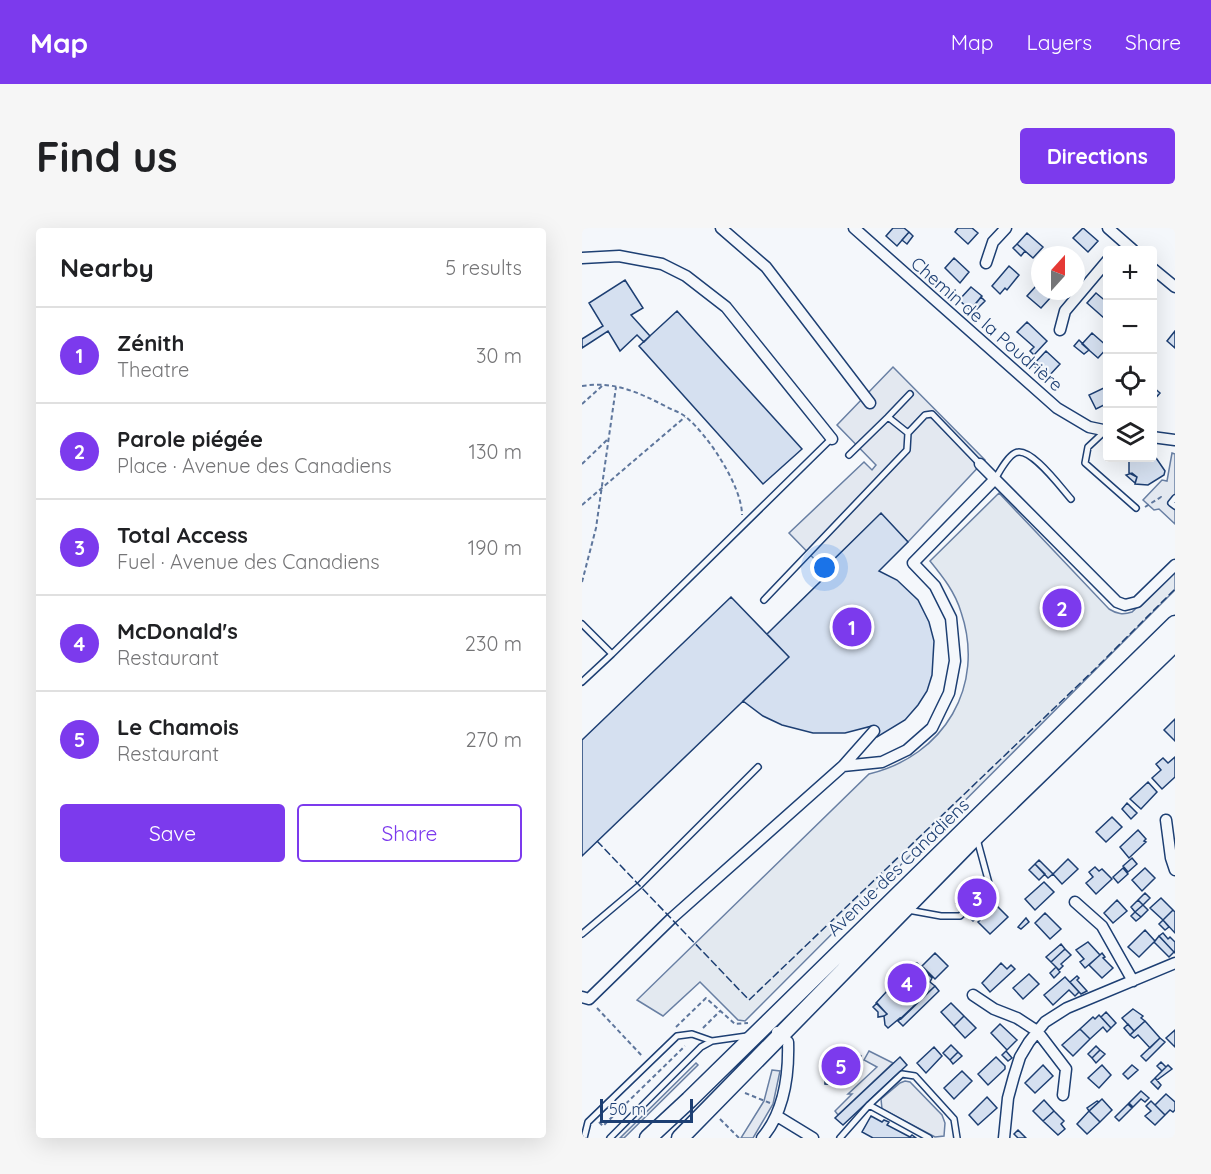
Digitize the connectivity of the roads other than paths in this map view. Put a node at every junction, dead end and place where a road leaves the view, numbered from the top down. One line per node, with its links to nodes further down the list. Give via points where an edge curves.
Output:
1 (721, 228): 15 (street, via 766,267)
2 (854, 228): 17 (street, Chemin de la Poudrière, via 1057,408 1089,427)
3 (1006, 228): 9 (street, via 993,242)
4 (1108, 228): 5 (street)
5 (1123, 241): 6 (street); 7 (street)
6 (1119, 246)
7 (1129, 246)
8 (582, 258): 21 (street, via 619,256 662,264 686,276 726,308)
9 (986, 263)
10 (1103, 265): 13 (street, via 1065,311)
11 (1157, 272): 12 (street)
12 (1175, 287)
13 (1060, 330)
14 (910, 394): 16 (lane)
15 (870, 403)
16 (888, 417): 18 (lane); 23 (lane)
17 (1103, 430)
18 (908, 433): 24 (lane, via 925,415 932,414); 29 (lane, via 907,450)
19 (1103, 434): 27 (lane, via 1088,447 1085,463)
20 (1157, 438): 22 (street)
21 (832, 439): 33 (lane)
22 (1175, 440)
23 (849, 456)
24 (980, 464): 25 (street)
25 (995, 479): 26 (lane, via 1012,455 1024,452 1034,457); 28 (street, via 1125,606 1137,602); 36 (street, via 913,563 935,586 951,618 955,661 949,693 932,728 907,750 882,762)
26 (1071, 499)
27 (1136, 508)
28 (1175, 565)
29 (764, 600)
30 (582, 624): 33 (lane)
31 (1175, 624): 48 (main road, Avenue des Canadiens)
32 (1175, 643): 39 (main road, Avenue des Canadiens)
33 (612, 654): 34 (lane)
34 (582, 682)
35 (874, 731): 36 (street)
36 (843, 766): 47 (street)
37 (758, 767): 43 (lane, via 640,885)
38 (1166, 820): 40 (street)
39 (976, 836): 42 (main road, Avenue des Canadiens); 42 (lane, via 990,886 960,916)
40 (1175, 870)
41 (1075, 902): 45 (street, via 1102,926)
42 (904, 909): 50 (main road, Avenue des Canadiens)
43 (582, 934)
44 (1175, 963): 45 (street)
45 (1133, 981): 49 (street, via 1067,1008)
46 (973, 995): 49 (street)
47 (586, 998)
48 (757, 1027): 50 (street); 51 (lane); 57 (main road, Avenue des Canadiens)
49 (1037, 1031): 52 (street, via 1066,1069); 64 (street, via 1020,1057 1014,1076)
50 (780, 1035): 54 (street, via 788,1042 788,1058); 58 (main road, Avenue des Canadiens)
51 (712, 1041): 55 (lane, via 692,1034 677,1036 594,1117); 56 (lane)
52 (1063, 1095)
53 (869, 1106): 61 (lane); 62 (lane); 63 (lane, via 902,1074 915,1076 954,1119)
54 (778, 1112): 59 (street); 60 (street)
55 (584, 1138)
56 (610, 1138)
57 (648, 1138)
58 (680, 1138)
59 (762, 1138)
60 (813, 1138)
61 (840, 1138)
62 (929, 1138)
63 (957, 1138)
64 (1004, 1138)

